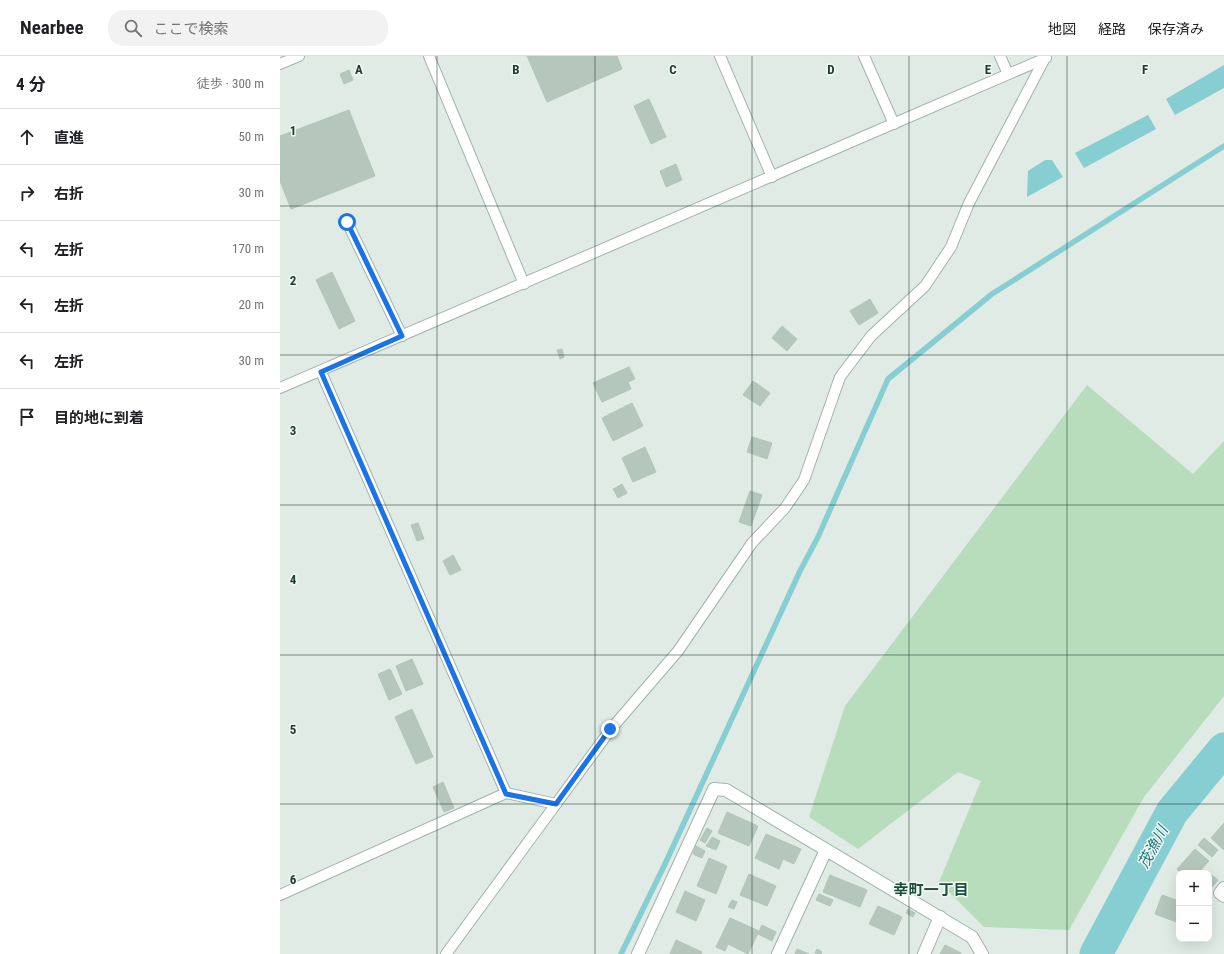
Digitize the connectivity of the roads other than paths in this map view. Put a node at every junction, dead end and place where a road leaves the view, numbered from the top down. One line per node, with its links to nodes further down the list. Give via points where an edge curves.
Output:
1 (299, 56): 7 (lane)
2 (429, 56): 12 (lane)
3 (720, 56): 10 (lane)
4 (864, 56): 9 (lane)
5 (1000, 56): 8 (lane)
6 (1048, 57): 8 (lane); 17 (lane, via 969,203 951,247 925,286 871,336 840,377 804,480 785,508 752,543 678,651 610,729)
7 (280, 64)
8 (1008, 74): 9 (lane)
9 (894, 124): 10 (lane)
10 (772, 177): 12 (lane)
11 (347, 222): 13 (lane)
12 (524, 284): 13 (lane)
13 (402, 336): 14 (lane)
14 (321, 372): 15 (lane); 16 (lane)
15 (280, 388)
16 (506, 794): 17 (lane); 20 (lane)
17 (556, 804): 23 (lane)
18 (826, 850): 22 (street); 24 (street, via 726,790 714,789); 25 (street)
19 (1224, 888): 21 (street, via 1220,893)
20 (280, 895)
21 (1224, 896)
22 (940, 917): 26 (street); 27 (street, via 972,937)
23 (446, 954)
24 (638, 954)
25 (778, 954)
26 (924, 954)
27 (982, 954)

